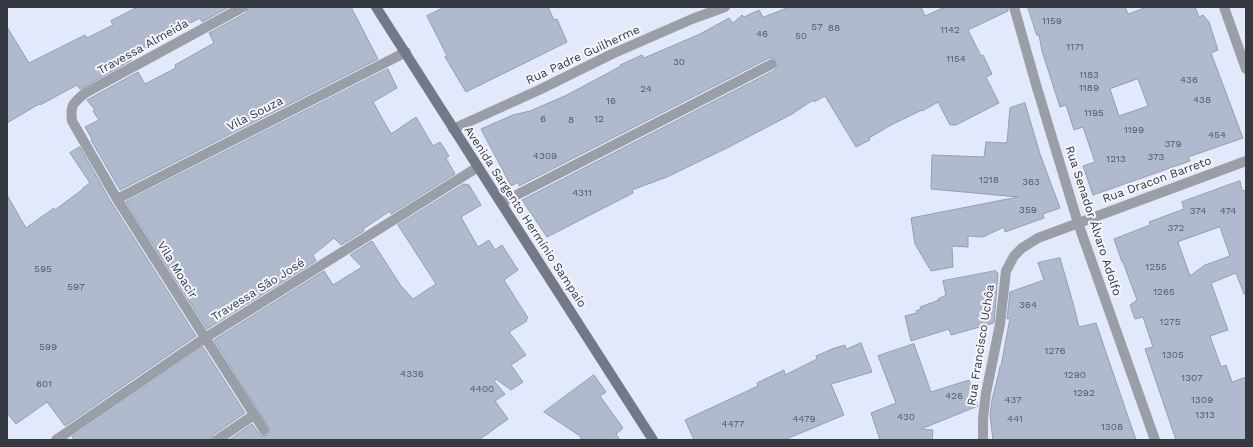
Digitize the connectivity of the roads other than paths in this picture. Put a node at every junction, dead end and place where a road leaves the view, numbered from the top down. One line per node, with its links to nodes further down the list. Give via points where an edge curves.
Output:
1 (243, 7): 9 (street, Travessa Almeida, via 85,93 70,110)
2 (376, 7): 6 (main road, Avenida Sargento Hermínio Sampaio)
3 (725, 7): 10 (street, Rua Padre Guilherme, via 612,54)
4 (1014, 7): 15 (street, Rua Senador Álvaro Adolfo)
5 (1224, 7): 8 (street)
6 (406, 52): 10 (main road, Avenida Sargento Hermínio Sampaio); 13 (street, Vila Souza)
7 (772, 64): 14 (street)
8 (1246, 69)
9 (72, 121): 13 (street, Vila Moacir)
10 (453, 129): 12 (main road, Avenida Sargento Hermínio Sampaio)
11 (1246, 162): 15 (street, Rua Dracon Barreto)
12 (478, 167): 14 (main road, Avenida Sargento Hermínio Sampaio); 17 (street, Travessa São José)
13 (117, 199): 17 (street, Vila Moacir)
14 (501, 203): 22 (main road, Avenida Sargento Hermínio Sampaio)
15 (1078, 223): 16 (street, Rua Dracon Barreto, via 1038,238); 24 (street, Rua Senador Álvaro Adolfo)
16 (1014, 256): 23 (street, Rua Francisco Uchôa, via 1006,270 1000,324 986,393)
17 (206, 338): 18 (street, Vila Moacir); 20 (street, Travessa São José)
18 (254, 415): 19 (street, Vila Moacir); 21 (street)
19 (264, 430)
20 (56, 440)
21 (216, 440)
22 (653, 440)
23 (983, 440)
24 (1155, 440)

